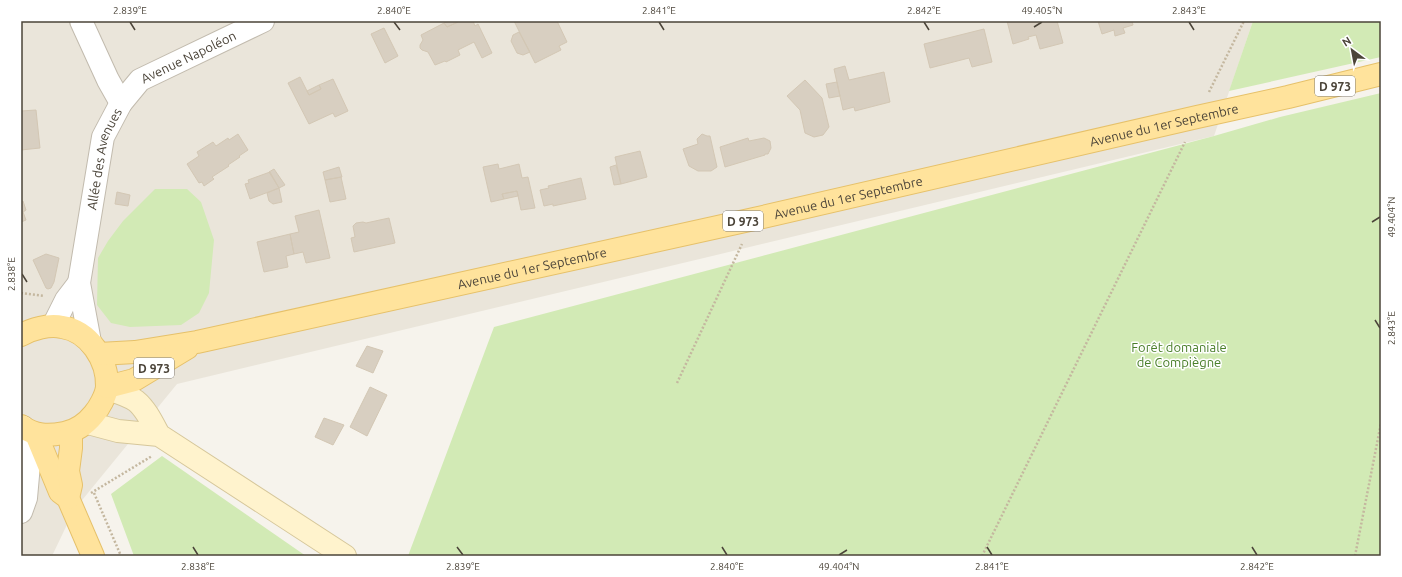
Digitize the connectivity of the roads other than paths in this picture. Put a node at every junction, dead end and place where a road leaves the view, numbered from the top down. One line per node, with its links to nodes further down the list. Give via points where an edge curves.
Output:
1 (81, 21): 4 (street, Allée des Avenues)
2 (263, 21): 4 (street, Avenue Napoléon, via 140,80)
3 (1381, 74): 8 (main road, Avenue du 1er Septembre / D 973, via 754,218)
4 (121, 102): 5 (street, Allée des Avenues, via 103,137)
5 (79, 283): 6 (street, Allée des Avenues, via 66,300); 9 (street, Allée des Avenues)
6 (53, 326): 7 (main road); 9 (main road, via 76,332)
7 (24, 330)
8 (197, 342): 9 (main road, D 973, via 135,352); 10 (main road, D 973, via 134,380)
9 (94, 348): 10 (main road, via 104,366)
10 (107, 388): 11 (main road, via 98,409); 13 (main road, via 136,401 147,414)
11 (79, 427): 12 (main road, via 51,435); 13 (main road, via 118,431); 14 (main road, via 68,471 72,485)
12 (27, 429): 14 (main road, via 60,492); 15 (street, via 30,453 26,498)
13 (157, 444): 17 (main road)
14 (68, 498): 16 (main road)
15 (21, 512)
16 (93, 556)
17 (345, 556)

